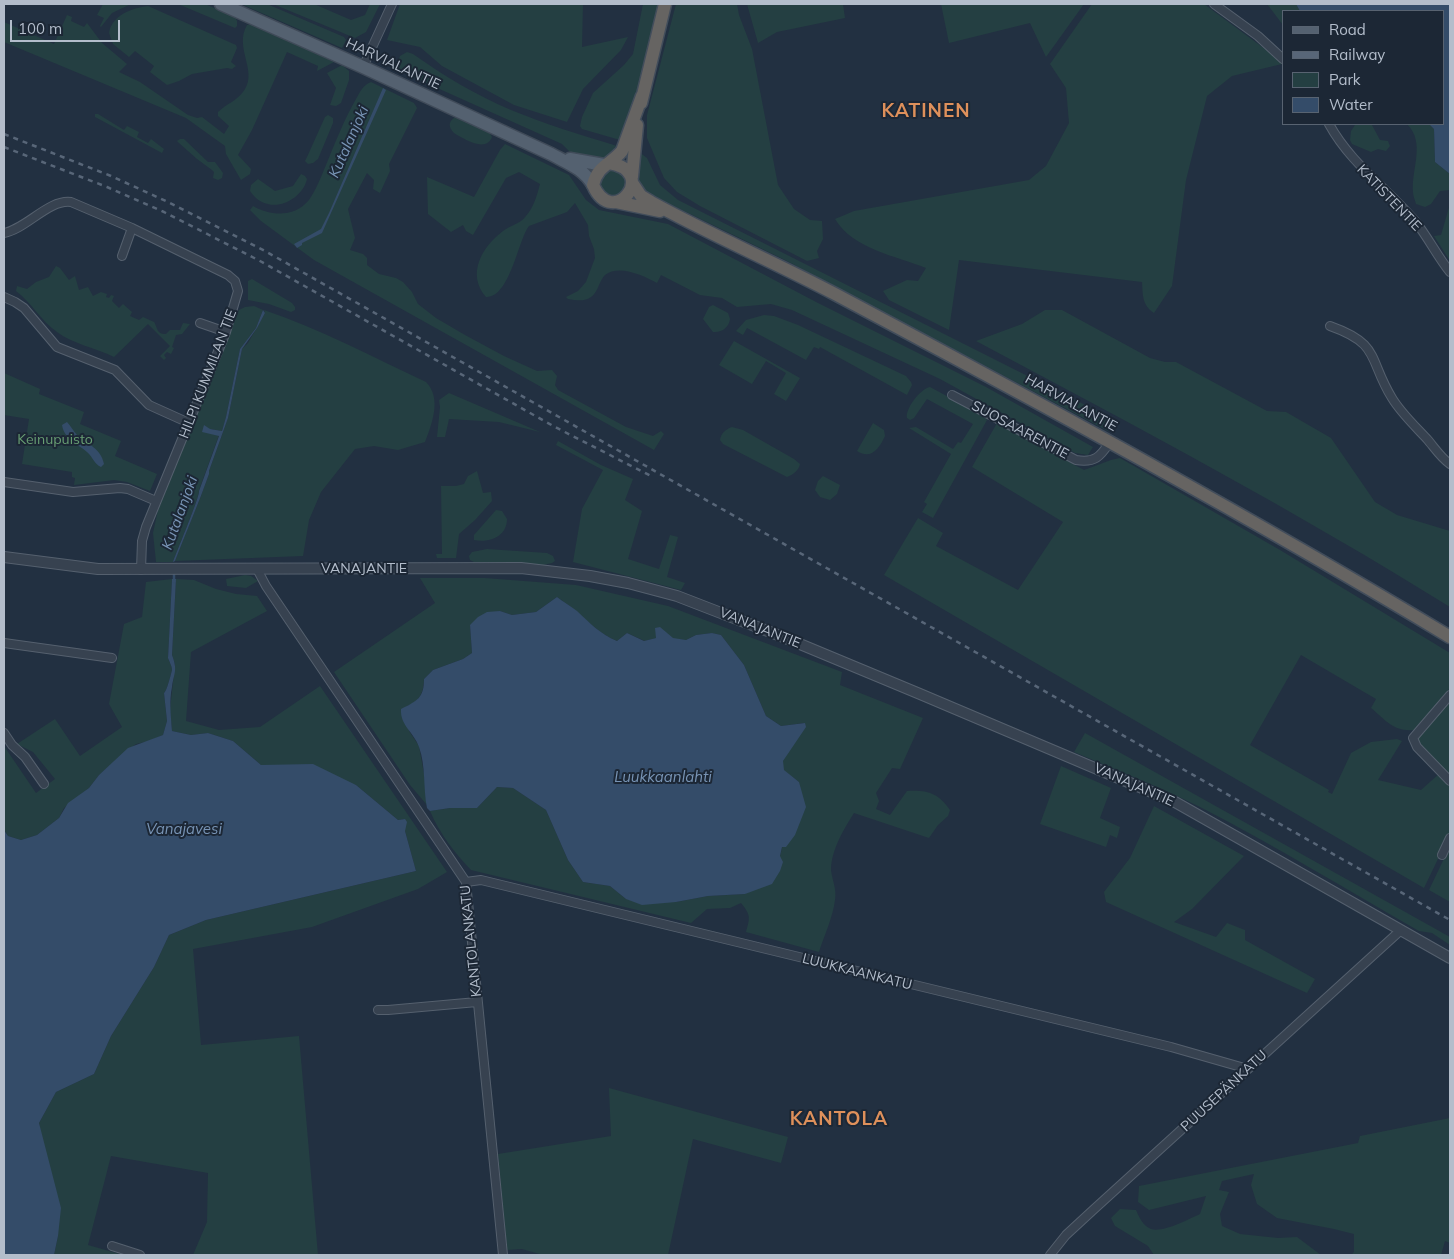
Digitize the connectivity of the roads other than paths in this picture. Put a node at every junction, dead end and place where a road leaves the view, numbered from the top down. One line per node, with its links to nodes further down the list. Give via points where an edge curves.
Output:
1 (221, 4): 6 (main road, HARVIALANTIE)
2 (392, 4): 6 (street)
3 (665, 4): 7 (highway)
4 (1214, 4): 5 (street)
5 (1282, 58)
6 (363, 67): 9 (main road, HARVIALANTIE)
7 (642, 96): 10 (highway, via 622,151); 11 (highway)
8 (1330, 125): 18 (street, KATISTENTIE, via 1338,142 1355,162 1416,223)
9 (551, 154): 10 (main road, HARVIALANTIE); 12 (main road, HARVIALANTIE, via 579,168)
10 (607, 164): 11 (highway, via 622,165); 12 (highway, via 598,170)
11 (632, 181): 13 (highway, via 627,196); 14 (highway, HARVIALANTIE, via 641,196)
12 (593, 185): 13 (highway, via 604,200)
13 (616, 202): 14 (highway, HARVIALANTIE)
14 (669, 212): 25 (highway, HARVIALANTIE, via 825,290)
15 (132, 228): 16 (street, HILPI KUMMILAN TIE, via 66,201); 17 (street); 22 (street, HILPI KUMMILAN TIE, via 233,278 238,287 237,295)
16 (4, 234)
17 (122, 256)
18 (1450, 272)
19 (4, 297): 24 (street, via 24,308 57,347 115,370 150,405)
20 (200, 323): 22 (street)
21 (1330, 326): 26 (street, via 1365,344 1393,399)
22 (226, 332): 24 (street, HILPI KUMMILAN TIE)
23 (952, 395): 25 (street, SUOSAARENTIE, via 1076,460 1087,462 1097,458)
24 (190, 423): 28 (street, HILPI KUMMILAN TIE)
25 (1110, 442): 32 (highway, HARVIALANTIE)
26 (1450, 464)
27 (4, 482): 28 (street, via 74,492 120,488)
28 (156, 501): 31 (street, HILPI KUMMILAN TIE, via 142,541)
29 (4, 557): 31 (street, VANAJANTIE, via 98,569)
30 (257, 569): 31 (street, VANAJANTIE); 41 (street, KANTOLANKATU); 42 (street, VANAJANTIE, via 521,568 590,576 677,596 848,664 1175,802)
31 (142, 570)
32 (1450, 637)
33 (4, 643): 34 (street)
34 (112, 658)
35 (1450, 696): 37 (street, via 1413,738 1417,747)
36 (4, 733): 38 (street)
37 (1450, 782)
38 (44, 784)
39 (1450, 838): 40 (street)
40 (1442, 855)
41 (466, 882): 44 (street, KANTOLANKATU); 46 (street, LUUKKAANKATU, via 481,880 1171,1047)
42 (1401, 930): 43 (street, VANAJANTIE); 46 (street, PUUSEPÄNKATU)
43 (1450, 958)
44 (477, 1002): 45 (street); 49 (street, KANTOLANKATU)
45 (378, 1010)
46 (1248, 1069): 50 (street, PUUSEPÄNKATU, via 1066,1235)
47 (112, 1246): 48 (street)
48 (140, 1255)
49 (502, 1255)
50 (1050, 1255)

